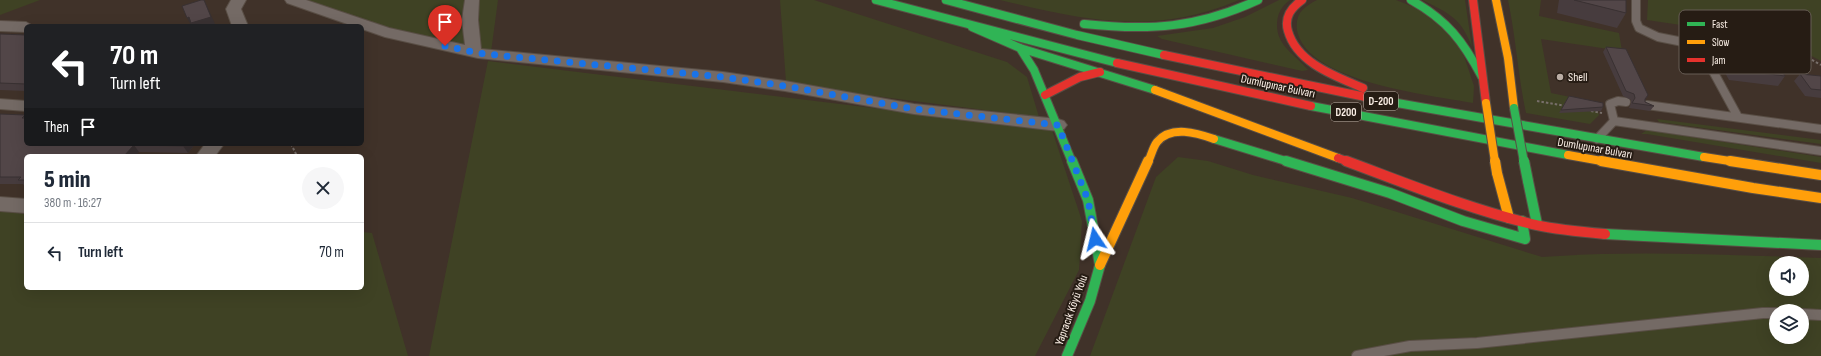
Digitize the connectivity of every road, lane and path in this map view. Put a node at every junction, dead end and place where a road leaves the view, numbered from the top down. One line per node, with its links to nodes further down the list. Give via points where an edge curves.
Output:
1 (239, 0): 15 (street, via 234,4 233,10)
2 (292, 0): 16 (street)
3 (472, 0): 23 (street, via 470,20)
4 (876, 0): 20 (main road, Dumlupınar Bulvarı / D200)
5 (946, 0): 12 (main road, Dumlupınar Bulvarı / D-200)
6 (1258, 0): 14 (main road, via 1240,10 1210,20 1170,26 1129,28)
7 (1302, 0): 37 (main road, via 1291,9 1286,26 1288,36 1294,45 1310,61 1338,78 1372,91)
8 (1411, 0): 28 (main road, via 1435,12 1456,30)
9 (1473, 0): 28 (main road)
10 (1496, 0): 52 (main road, bridge)
11 (1636, 0): 21 (lane, via 1636,21 1639,28 1658,37)
12 (971, 7): 13 (main road); 37 (main road, Dumlupınar Bulvarı / D-200, via 1200,64)
13 (1058, 20)
14 (1073, 22)
15 (239, 24)
16 (362, 24)
17 (364, 25): 23 (street)
18 (0, 26): 19 (street)
19 (24, 27)
20 (972, 27): 22 (main road); 47 (main road, Dumlupınar Bulvarı / D200, via 1097,59 1290,102 1544,151)
21 (1679, 41)
22 (1020, 48): 26 (main road); 29 (main road, Yapracık Köyü Yolu, via 1034,70)
23 (474, 52): 40 (street, via 723,77 914,109)
24 (1811, 59): 25 (path)
25 (1821, 65)
26 (1100, 72): 29 (main road, via 1080,77); 50 (main road, via 1246,123 1420,189)
27 (1715, 74): 38 (lane)
28 (1482, 77): 50 (main road, bridge, via 1497,173)
29 (1045, 95): 40 (main road, Yapracık Köyü Yolu)
30 (1537, 101): 35 (path)
31 (1626, 102): 39 (lane, via 1610,104)
32 (0, 104): 34 (street)
33 (1647, 105): 38 (lane)
34 (24, 106)
35 (1567, 106)
36 (1590, 110): 39 (path)
37 (1444, 112): 42 (main road, Dumlupınar Bulvarı / D-200)
38 (1738, 117): 41 (lane)
39 (1613, 118): 42 (lane); 44 (lane)
40 (1058, 125): 54 (main road, Yapracık Köyü Yolu, via 1088,200)
41 (1821, 130)
42 (1597, 140): 46 (main road, Dumlupınar Bulvarı / D-200)
43 (214, 146): 45 (street)
44 (1821, 151)
45 (207, 154)
46 (1821, 175)
47 (1821, 198)
48 (0, 204): 49 (street)
49 (24, 206)
50 (1509, 218): 51 (main road)
51 (1522, 221): 52 (main road); 54 (main road, via 1525,238 1463,221 1390,193 1193,132 1175,131 1158,140 1153,148)
52 (1537, 224): 53 (main road, via 1582,233)
53 (1821, 245)
54 (1100, 265): 58 (main road, Yapracık Köyü Yolu, via 1090,300)
55 (1769, 313): 59 (lane, via 1477,343 1410,346)
56 (1809, 314): 57 (lane)
57 (1821, 315)
58 (1067, 356)
59 (1357, 356)

